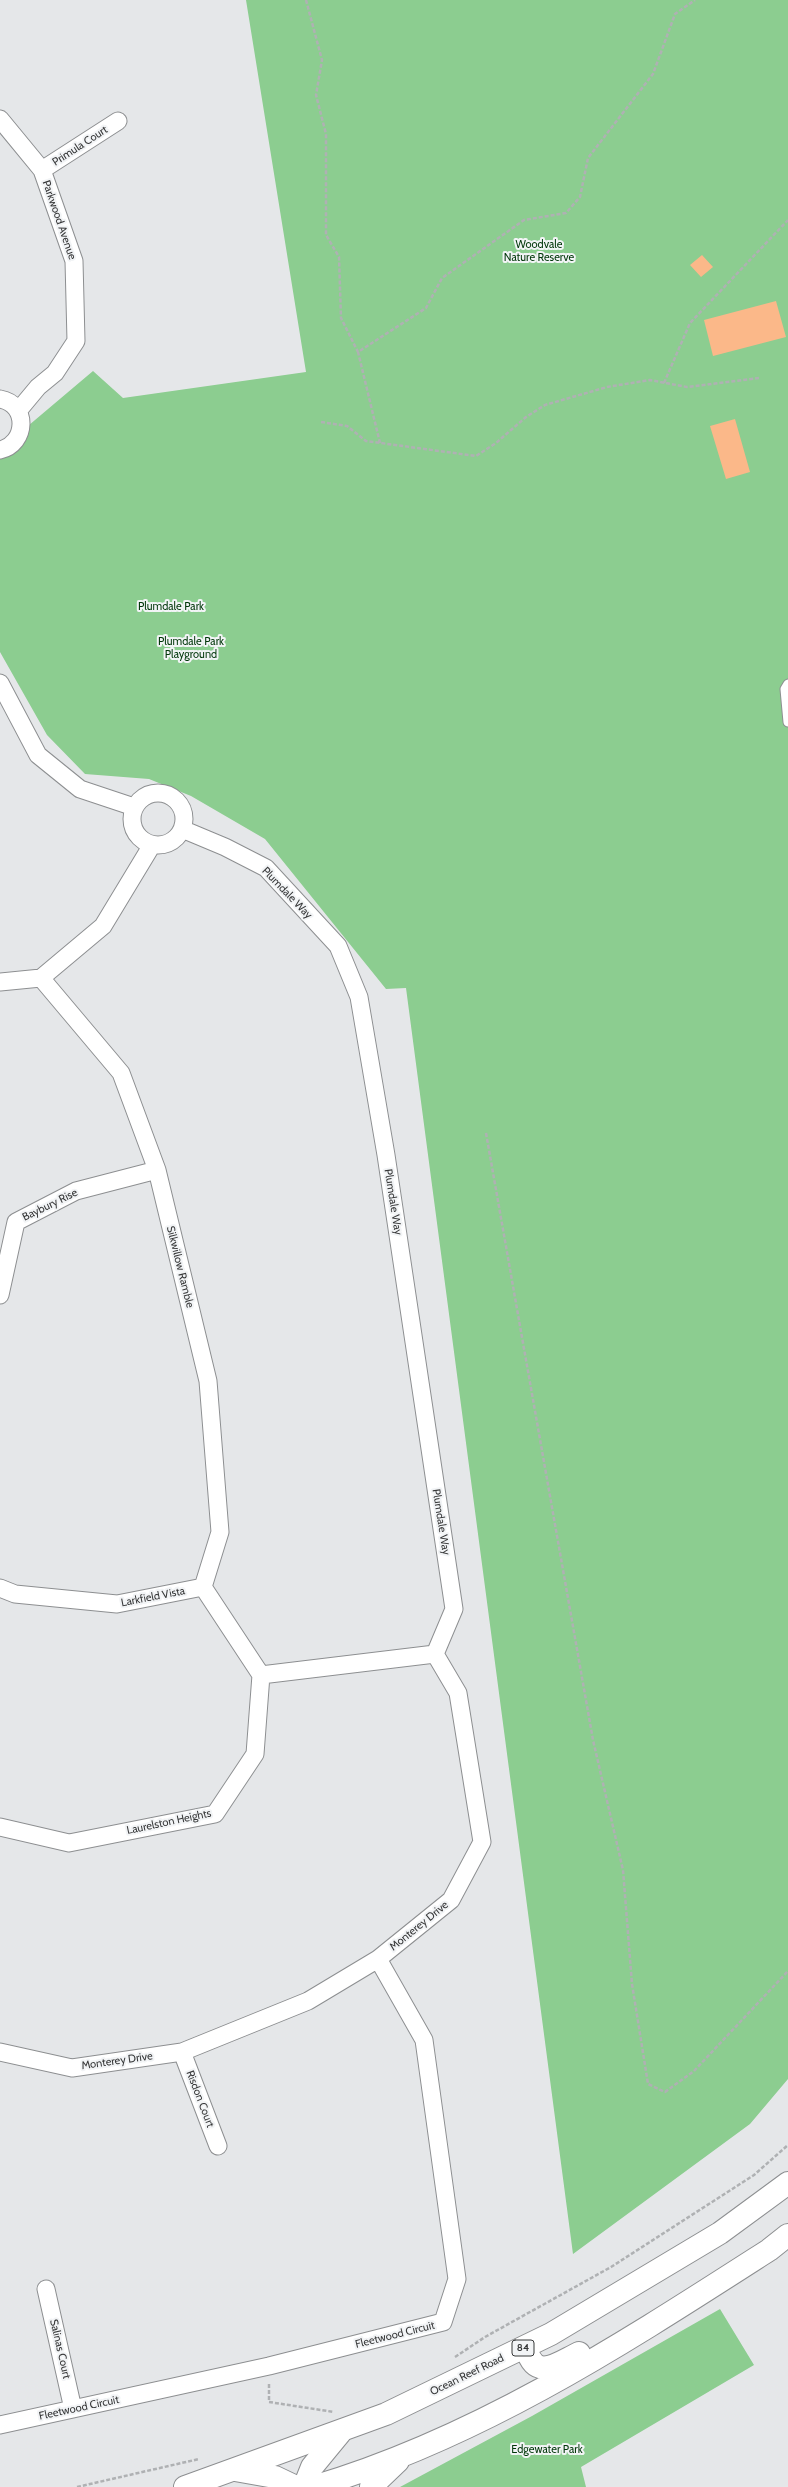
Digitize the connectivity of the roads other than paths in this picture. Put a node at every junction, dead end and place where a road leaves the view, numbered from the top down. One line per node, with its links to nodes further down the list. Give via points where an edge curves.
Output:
1 (0, 118): 3 (street, Parkwood Avenue)
2 (118, 121): 3 (street, Primula Court)
3 (42, 170): 5 (street, Parkwood Avenue, via 74,261 76,340 55,373 38,387)
4 (0, 399): 5 (street, via 12,404)
5 (18, 411): 6 (street, via 22,426 20,434 9,447)
6 (0, 450)
7 (0, 683): 10 (street, via 38,755 80,789)
8 (788, 684): 9 (lane, via 785,689)
9 (788, 722)
10 (134, 807): 11 (street, via 139,800 156,792 173,797 184,811); 12 (street, via 134,830 145,842)
11 (182, 829): 12 (street, via 178,837 170,842); 19 (street, Plumdale Way, via 225,846 266,868 338,946 359,997 386,1155 454,1609)
12 (152, 845): 13 (street, via 103,926)
13 (41, 978): 14 (street); 15 (street, Silkwillow Ramble, via 121,1073)
14 (0, 982)
15 (157, 1170): 16 (street, Baybury Rise, via 76,1191 16,1222); 17 (street, Silkwillow Ramble, via 208,1381 220,1532)
16 (0, 1295)
17 (203, 1587): 18 (street, Larkfield Vista, via 117,1604 15,1594); 20 (street)
18 (0, 1588)
19 (435, 1654): 20 (street); 22 (street, Monterey Drive, via 458,1693 482,1842 451,1900)
20 (261, 1675): 21 (street, Laurelston Heights, via 255,1754 215,1814 69,1844)
21 (0, 1827)
22 (378, 1959): 24 (street, Monterey Drive, via 308,2002); 31 (street, Fleetwood Circuit, via 424,2040 457,2279 442,2322 269,2366)
23 (0, 2052): 24 (street, Monterey Drive, via 72,2068)
24 (182, 2052): 25 (street, Risdon Court)
25 (218, 2146)
26 (788, 2183): 30 (main road, Ocean Reef Road / 84, via 720,2233)
27 (788, 2235): 29 (main road)
28 (46, 2289): 31 (street, Salinas Court)
29 (680, 2307): 30 (main road, via 639,2323 552,2366 536,2367 532,2364); 34 (main road, via 599,2357 501,2412)
30 (526, 2347): 32 (main road, Ocean Reef Road / 84, via 386,2414)
31 (73, 2409): 33 (street, Fleetwood Circuit)
32 (336, 2421): 35 (main road, Ocean Reef Road / 84); 38 (main road)
33 (0, 2425)
34 (403, 2456): 39 (main road); 40 (main road)
35 (235, 2470): 36 (main road, Ocean Reef Road / 84); 37 (main road, via 275,2477)
36 (186, 2487)
37 (296, 2487)
38 (304, 2487)
39 (313, 2487)
40 (371, 2487)

